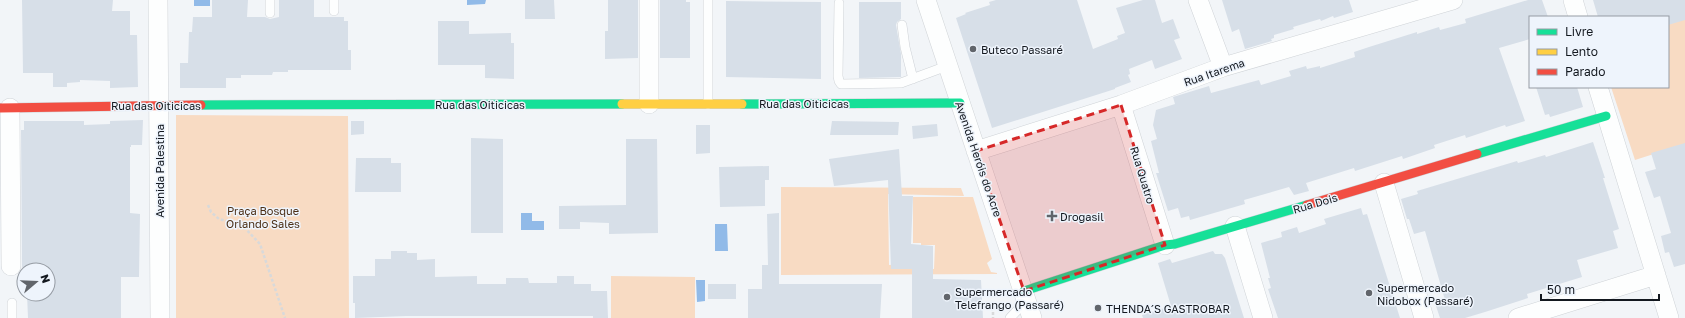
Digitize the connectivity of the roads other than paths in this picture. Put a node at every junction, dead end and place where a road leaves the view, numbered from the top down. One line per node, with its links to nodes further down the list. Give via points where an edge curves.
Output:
1 (158, 0): 22 (street, Avenida Palestina)
2 (270, 0): 12 (lane)
3 (334, 0): 11 (lane)
4 (649, 0): 20 (street)
5 (708, 0): 21 (lane)
6 (926, 0): 15 (street, Avenida Heróis do Acre)
7 (1198, 0): 16 (street)
8 (1453, 0): 16 (street, Rua Itarema)
9 (1573, 0): 13 (street)
10 (839, 3): 17 (lane, via 839,81 842,84 897,84)
11 (334, 11)
12 (270, 13)
13 (1578, 16)
14 (902, 25): 17 (lane)
15 (947, 66): 17 (lane); 19 (street, Avenida Heróis do Acre)
16 (1223, 67): 23 (street, Rua Itarema)
17 (913, 79)
18 (1598, 88): 25 (street)
19 (960, 103): 21 (street, Rua das Oiticicas); 26 (street, Avenida Heróis do Acre)
20 (649, 104): 21 (street, Rua das Oiticicas); 22 (street, Rua das Oiticicas)
21 (708, 104)
22 (158, 105): 24 (street, Rua das Oiticicas); 35 (street, Avenida Palestina)
23 (1121, 105): 26 (street, Rua Itarema); 29 (street, Rua Quatro)
24 (5, 108): 30 (street)
25 (1606, 116): 27 (street, Rua Dois); 31 (street)
26 (976, 151): 32 (street, Avenida Heróis do Acre)
27 (1384, 183): 28 (street, Rua Dois); 38 (street)
28 (1235, 226): 29 (street, Rua Dois); 37 (street)
29 (1165, 245): 32 (street, Rua Dois)
30 (11, 266)
31 (1656, 275): 39 (street); 40 (street)
32 (1027, 303): 36 (lane)
33 (12, 304): 34 (lane)
34 (12, 318)
35 (160, 318)
36 (1010, 318)
37 (1263, 318)
38 (1424, 318)
39 (1518, 318)
40 (1668, 318)

